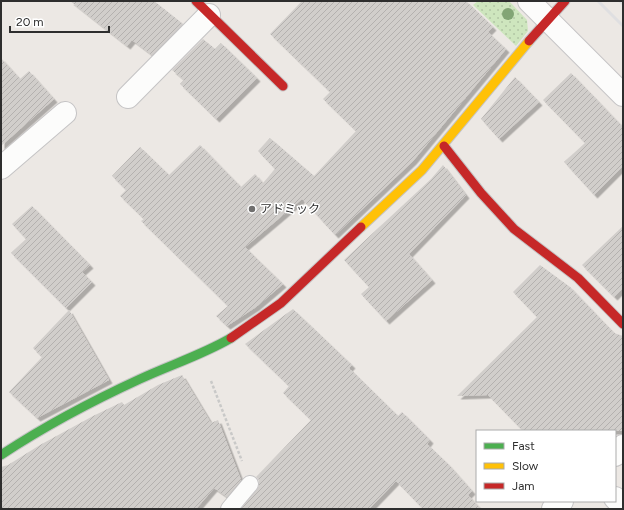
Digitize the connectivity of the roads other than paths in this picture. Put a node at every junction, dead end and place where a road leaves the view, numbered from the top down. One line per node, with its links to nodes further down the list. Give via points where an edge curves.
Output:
1 (529, 1): 4 (street)
2 (565, 1): 4 (street)
3 (200, 5): 5 (street); 7 (street)
4 (547, 19): 6 (street); 9 (street)
5 (283, 86)
6 (623, 95)
7 (128, 97)
8 (65, 113): 10 (street)
9 (444, 146): 11 (street, via 481,193 514,229 578,278); 14 (street, via 402,190 258,322 201,354 122,388 16,444)
10 (1, 168)
11 (623, 324)
12 (623, 446): 13 (street)
13 (616, 454)
14 (1, 455)
15 (250, 484): 17 (lane)
16 (561, 502): 18 (street)
17 (229, 509)
18 (553, 509)

